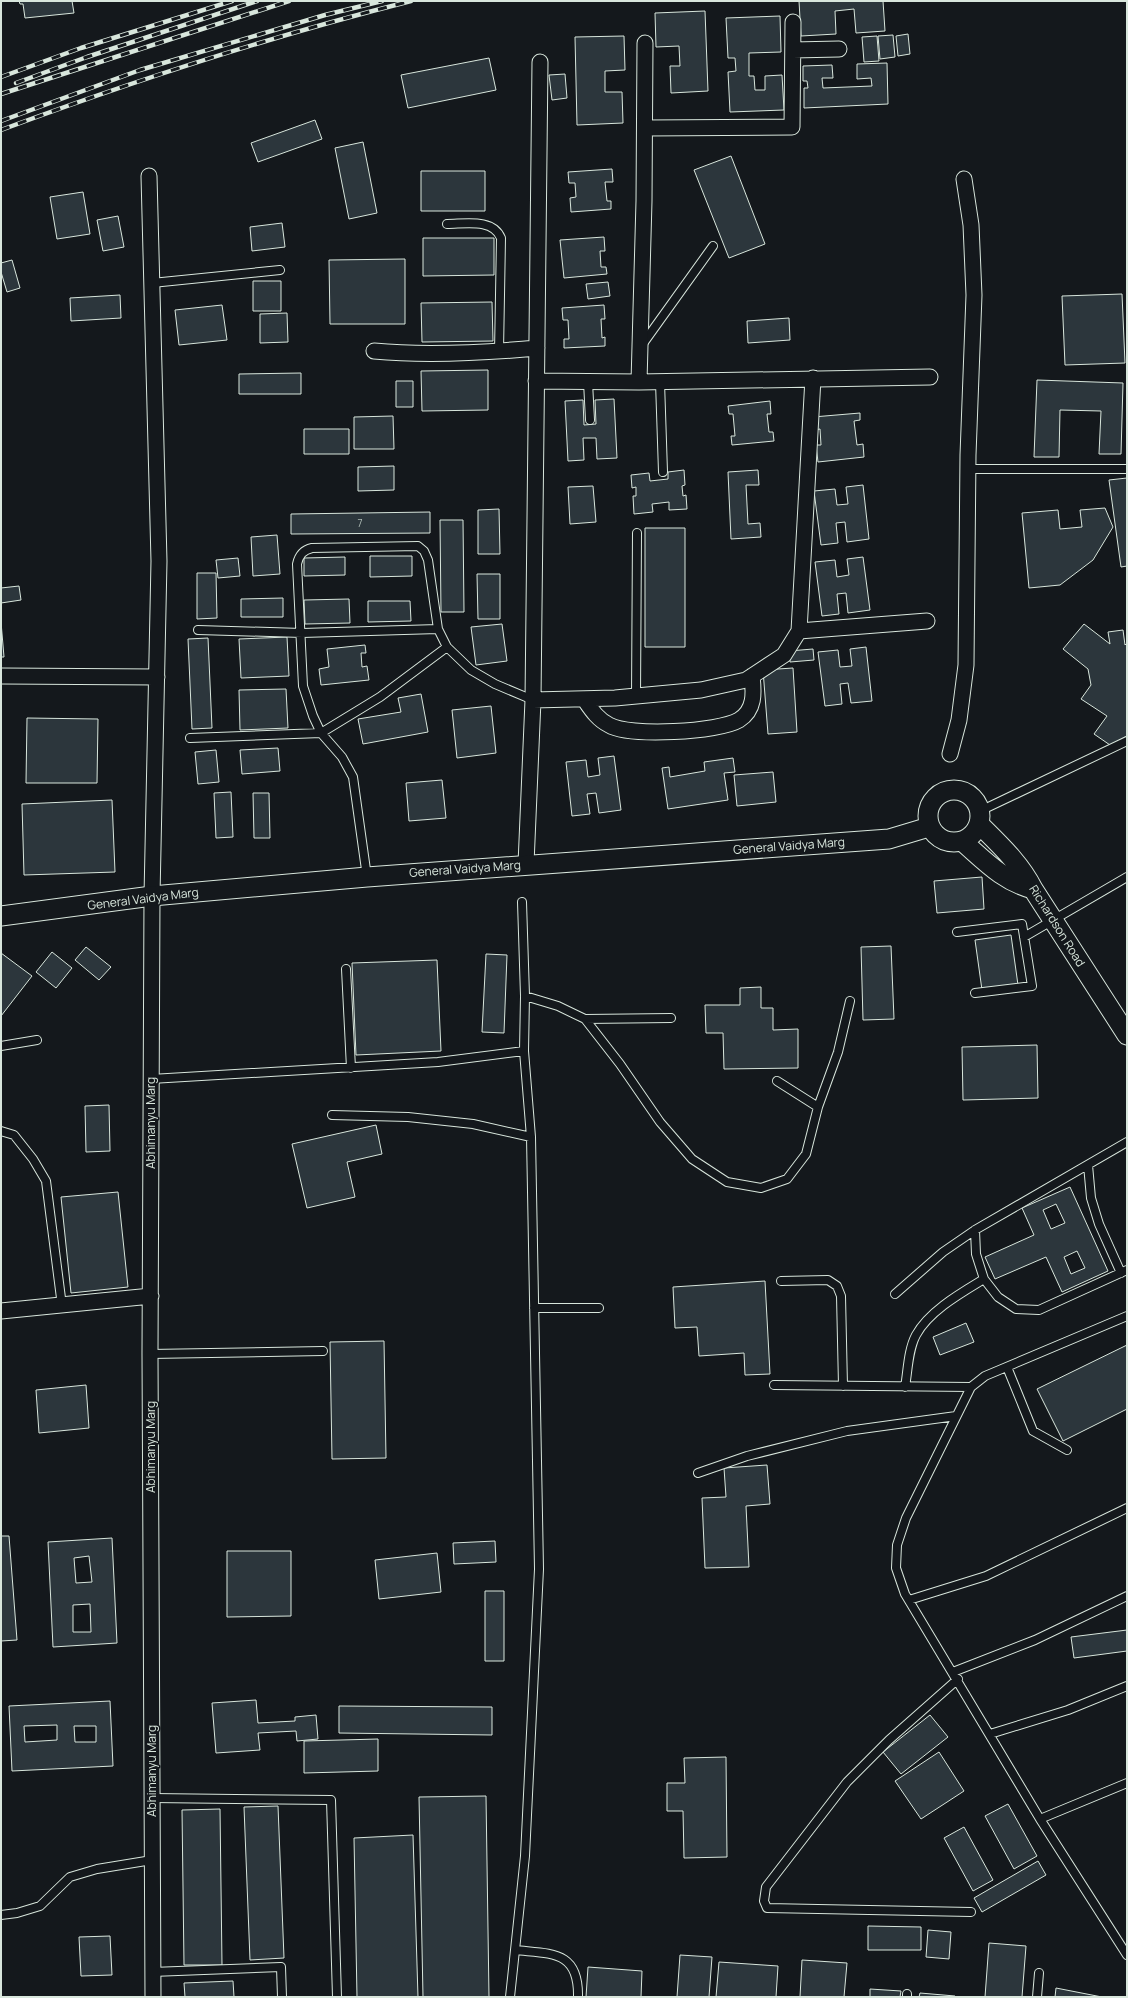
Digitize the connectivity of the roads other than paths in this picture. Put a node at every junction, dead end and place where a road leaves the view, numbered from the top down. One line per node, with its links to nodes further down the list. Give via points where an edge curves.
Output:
1 (793, 22): 4 (street)
2 (645, 43): 6 (street)
3 (839, 49): 4 (street)
4 (793, 50): 6 (street, via 792,127)
5 (540, 62): 14 (street)
6 (644, 128): 13 (street)
7 (149, 176): 12 (street, Abhimanyu Marg)
8 (964, 179): 24 (street, via 971,225 974,280)
9 (447, 224): 16 (lane, via 484,224 494,227 499,232 501,238)
10 (713, 246): 13 (lane)
11 (280, 270): 12 (lane)
12 (152, 283): 36 (street, Abhimanyu Marg, via 159,561)
13 (640, 347): 21 (street)
14 (537, 348): 16 (street); 19 (street)
15 (374, 351): 16 (street, via 436,354)
16 (498, 352)
17 (930, 377): 18 (street)
18 (813, 378): 22 (street); 31 (street)
19 (536, 381): 20 (street); 39 (street)
20 (588, 382): 21 (street); 23 (lane)
21 (639, 382): 22 (street)
22 (660, 382): 26 (lane)
23 (590, 420)
24 (968, 468): 25 (lane); 43 (street, via 966,665 959,720)
25 (1127, 469)
26 (663, 472)
27 (637, 533): 37 (lane)
28 (927, 621): 31 (street)
29 (438, 629): 32 (lane); 32 (lane, via 428,560 418,546 312,548 299,555 297,564); 33 (lane)
30 (198, 630): 32 (lane)
31 (799, 631): 35 (street, via 784,655)
32 (302, 633): 40 (lane, via 304,686)
33 (448, 647): 39 (lane, via 471,670 495,684); 40 (lane, via 380,697)
34 (1, 676): 36 (street)
35 (752, 676): 37 (street, via 746,680 701,690); 38 (street, via 753,702 747,712 739,720 719,726 632,732 610,726 596,717)
36 (156, 677): 51 (street, Abhimanyu Marg)
37 (636, 696): 38 (street)
38 (584, 699): 39 (street)
39 (533, 700): 47 (street)
40 (321, 733): 41 (lane); 48 (lane, via 342,757 354,777)
41 (190, 738)
42 (1127, 741): 44 (lane)
43 (950, 754)
44 (979, 818): 45 (street, via 978,804 968,793 953,789 939,794 929,805 927,813); 46 (street, via 974,833); 50 (street, Richardson Road, via 1026,875)
45 (930, 828): 46 (street, via 940,838 954,842); 47 (street, General Vaidya Marg, via 889,839)
46 (962, 841): 50 (street, via 998,872 1016,884)
47 (526, 864): 48 (street, General Vaidya Marg)
48 (367, 877): 51 (street, General Vaidya Marg)
49 (1127, 877): 54 (lane)
50 (1033, 889): 54 (street, Richardson Road)
51 (152, 896): 53 (street, General Vaidya Marg); 68 (street, Abhimanyu Marg)
52 (522, 902): 59 (lane)
53 (1, 916)
54 (1054, 920): 56 (lane); 63 (street, Richardson Road)
55 (957, 932): 56 (lane, via 1022,924)
56 (1024, 937): 58 (lane, via 1032,986)
57 (346, 969): 67 (lane)
58 (975, 993)
59 (525, 996): 62 (lane, via 558,1006); 66 (lane)
60 (850, 1001): 70 (lane, via 838,1052)
61 (671, 1018): 62 (lane)
62 (585, 1019): 70 (lane, via 660,1122 687,1153 727,1182 761,1188 787,1179 806,1154)
63 (1127, 1035)
64 (37, 1040): 65 (lane)
65 (1, 1046)
66 (524, 1051): 67 (lane, via 438,1062); 73 (lane)
67 (351, 1068): 68 (lane)
68 (151, 1079): 81 (street, Abhimanyu Marg)
69 (777, 1081): 70 (lane)
70 (818, 1107)
71 (332, 1115): 73 (lane, via 408,1117 474,1124)
72 (1, 1131): 82 (lane, via 14,1135 46,1181)
73 (531, 1137): 83 (lane)
74 (1127, 1142): 75 (lane)
75 (1088, 1165): 76 (lane); 77 (lane, via 1092,1198 1099,1224)
76 (975, 1230): 78 (lane, via 976,1254); 80 (lane, via 943,1252)
77 (1124, 1272): 78 (lane, via 1039,1310 1016,1309 1006,1304)
78 (984, 1279): 92 (lane, via 947,1303 916,1335)
79 (781, 1281): 91 (lane, via 828,1280 837,1286 841,1296)
80 (895, 1294)
81 (151, 1296): 82 (street); 88 (street, Abhimanyu Marg)
82 (62, 1306): 85 (street)
83 (534, 1308): 84 (lane); 109 (lane, via 539,1569 525,1856)
84 (599, 1308)
85 (1, 1311)
86 (1127, 1316): 89 (lane)
87 (323, 1351): 88 (lane)
88 (150, 1354): 104 (street, Abhimanyu Marg)
89 (1007, 1367): 93 (lane, via 985,1376); 95 (lane, via 1033,1431)
90 (774, 1385): 91 (lane)
91 (843, 1386): 92 (lane)
92 (905, 1386): 93 (lane)
93 (971, 1387): 94 (lane)
94 (956, 1416): 96 (lane, via 847,1431 747,1456); 99 (lane, via 906,1518 897,1545 896,1568)
95 (1067, 1450)
96 (698, 1473)
97 (1127, 1508): 99 (lane, via 986,1576)
98 (1127, 1596): 100 (lane)
99 (909, 1600): 100 (lane)
100 (956, 1676): 102 (lane); 107 (lane, via 848,1782 766,1887 764,1901 766,1908)
101 (1127, 1686): 102 (lane, via 1068,1710)
102 (990, 1734): 105 (lane)
103 (1127, 1783): 105 (lane)
104 (152, 1798): 106 (street, Abhimanyu Marg); 115 (lane, via 331,1800)
105 (1040, 1819): 110 (lane)
106 (152, 1860): 108 (lane, via 98,1868 70,1876 40,1906); 111 (street, Abhimanyu Marg)
107 (971, 1912)
108 (1, 1915)
109 (515, 1950): 116 (lane); 117 (lane, via 554,1954 568,1962 575,1971)
110 (1127, 1955)
111 (152, 1972): 113 (street, Abhimanyu Marg); 114 (lane, via 280,1967)
112 (1039, 1973): 118 (lane)
113 (153, 1997)
114 (281, 1997)
115 (337, 1997)
116 (510, 1997)
117 (578, 1997)
118 (1037, 1997)

